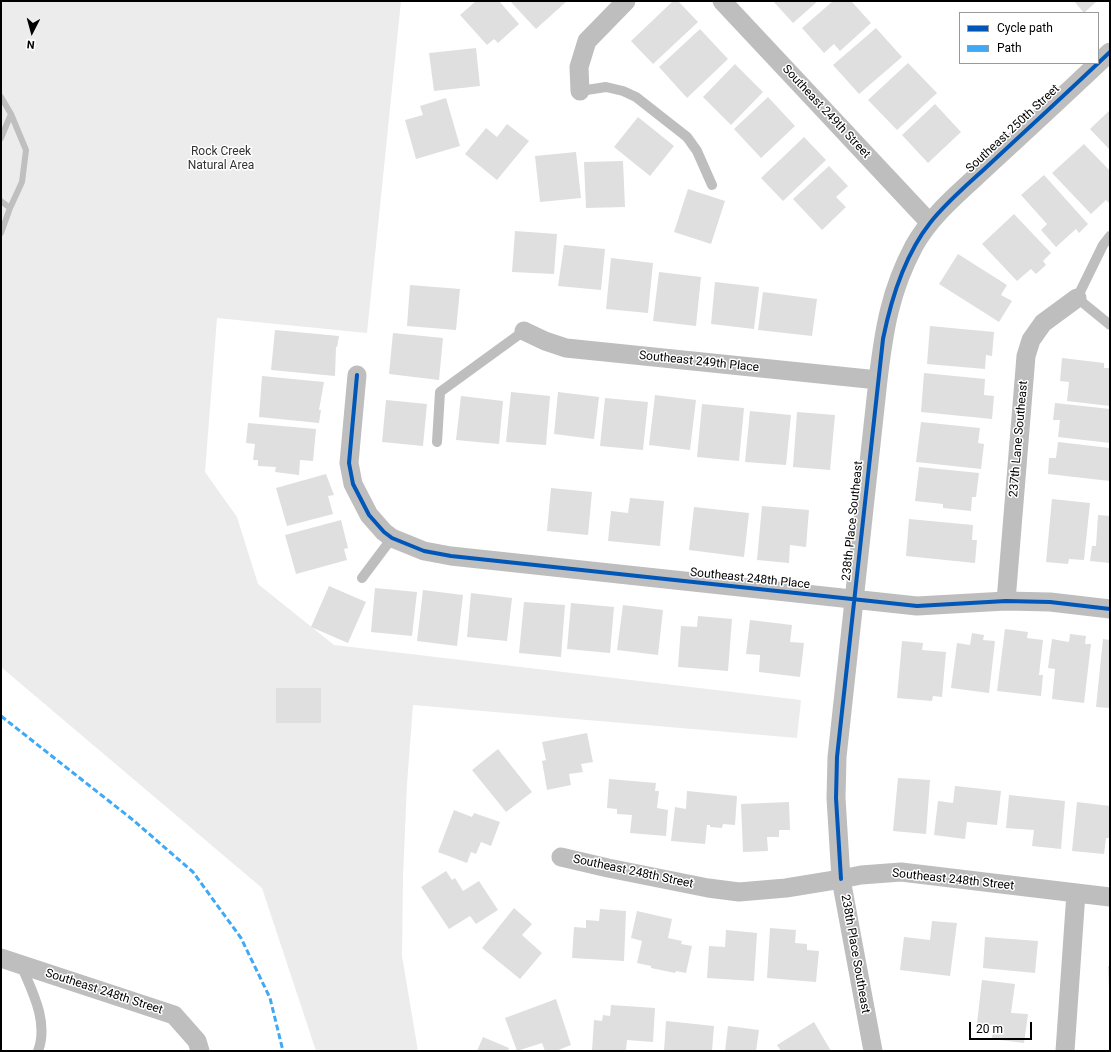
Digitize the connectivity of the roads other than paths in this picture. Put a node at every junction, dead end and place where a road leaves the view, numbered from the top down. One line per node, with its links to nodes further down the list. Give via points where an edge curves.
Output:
1 (626, 1): 6 (street, via 587,41 579,67)
2 (722, 1): 8 (street, Southeast 249th Street)
3 (1110, 52): 4 (street, Southeast 250th Street)
4 (1099, 62)
5 (1097, 64): 8 (street, Southeast 250th Street)
6 (580, 91): 7 (lane, via 606,87 636,97 687,137 697,151)
7 (712, 185)
8 (930, 222): 14 (street, 238th Place Southeast, via 915,246 895,289 882,340)
9 (1110, 236): 10 (lane)
10 (1077, 298): 11 (lane); 19 (street, 237th Lane Southeast, via 1043,323 1031,340 1026,356)
11 (1110, 325)
12 (524, 331): 14 (street, Southeast 249th Place, via 566,348); 15 (lane, via 440,392)
13 (357, 375): 16 (street, via 349,464 353,484 369,515)
14 (878, 380): 18 (street, 238th Place Southeast)
15 (438, 442)
16 (392, 538): 17 (lane); 18 (street, Southeast 248th Place, via 424,551 451,556)
17 (362, 578)
18 (854, 600): 19 (street, Southeast 248th Place, via 917,606); 22 (street, 238th Place Southeast, via 836,798)
19 (1006, 601): 20 (street, Southeast 248th Place, via 1050,602)
20 (1110, 609)
21 (561, 857): 22 (street, Southeast 248th Street, via 708,888 739,892)
22 (841, 879): 23 (street, Southeast 248th Street, via 901,872); 29 (street, 238th Place Southeast)
23 (1076, 893): 24 (street, Southeast 248th Street); 30 (street)
24 (1110, 896)
25 (1, 958): 26 (street, Southeast 248th Street)
26 (21, 965): 27 (street, Southeast 248th Street, via 174,1015); 28 (lane, via 38,1006 42,1026)
27 (198, 1046)
28 (38, 1051)
29 (873, 1051)
30 (1065, 1051)

